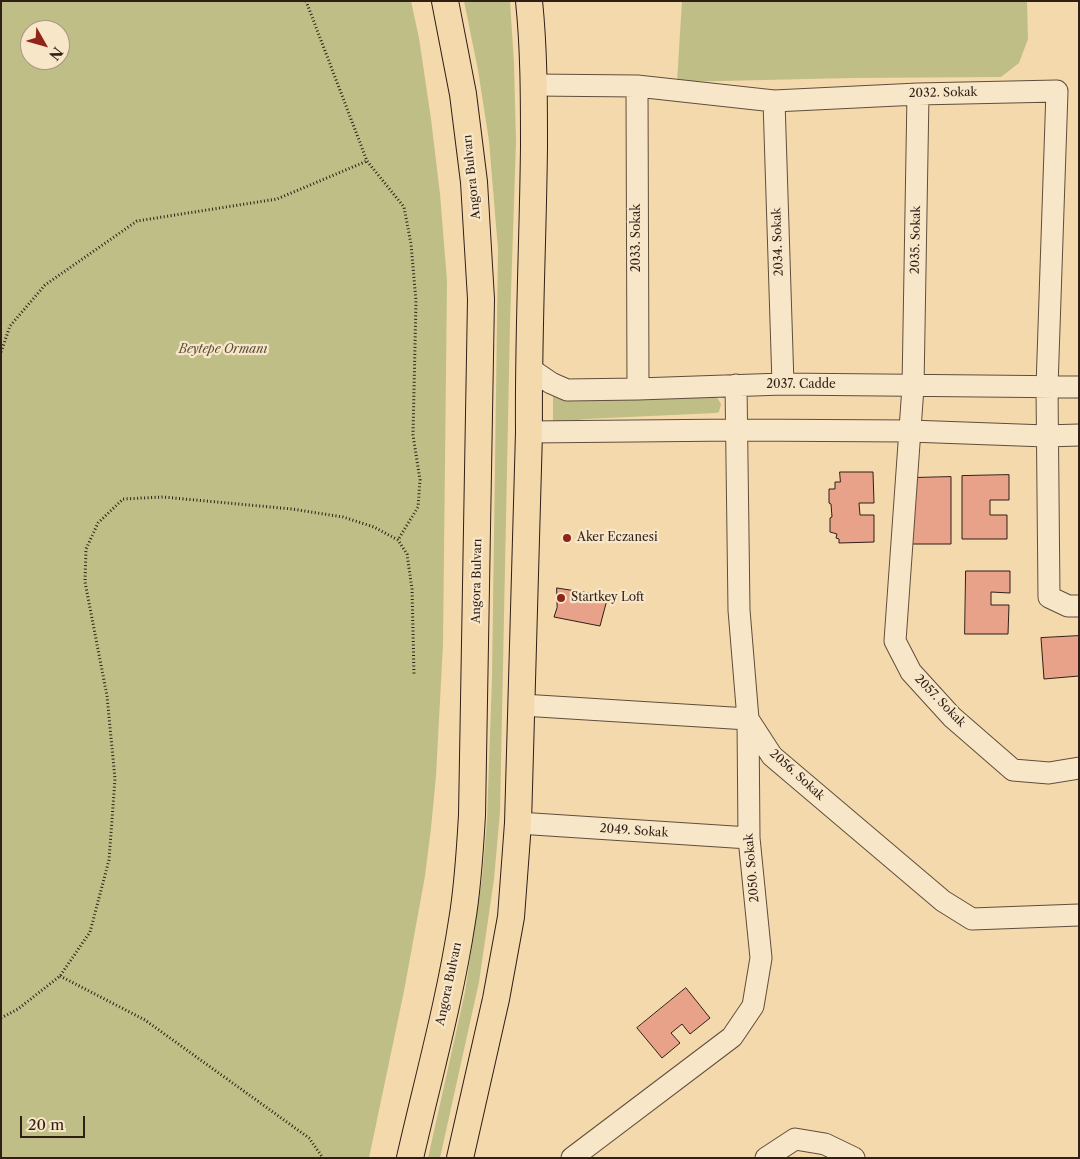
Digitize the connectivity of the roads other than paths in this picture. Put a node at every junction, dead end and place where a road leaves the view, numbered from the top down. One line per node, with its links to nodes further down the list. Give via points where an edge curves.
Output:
1 (445, 1): 26 (main road, Angora Bulvarı, via 463,94 474,182 481,289 472,815 462,920)
2 (529, 1): 3 (main road)
3 (534, 85): 4 (street, 2032. Sokak); 7 (main road)
4 (636, 86): 6 (street, 2032. Sokak); 13 (street, 2033. Sokak)
5 (918, 94): 6 (street, 2032. Sokak); 10 (street, 2032. Sokak, via 1057,91); 11 (street, 2035. Sokak)
6 (774, 100): 8 (street, 2034. Sokak)
7 (528, 368): 13 (street, 2037. Cadde, via 567,390); 16 (main road)
8 (783, 384): 9 (street, 2037. Cadde); 11 (street, 2037. Cadde)
9 (736, 385): 13 (street, 2037. Cadde); 14 (street, 2056. Sokak)
10 (1047, 386): 11 (street, 2037. Cadde); 12 (street, 2037. Cadde); 18 (street)
11 (914, 387): 15 (street, 2035. Sokak)
12 (1079, 387)
13 (638, 389)
14 (737, 430): 15 (street); 16 (street); 21 (street, 2056. Sokak, via 739,610)
15 (910, 431): 18 (street); 22 (street, 2057. Sokak, via 895,641 911,672 952,717 1013,770 1049,773)
16 (529, 432): 20 (main road)
17 (1079, 435): 18 (street)
18 (1046, 436): 19 (street, via 1049,597 1068,606)
19 (1079, 606)
20 (522, 705): 21 (street); 23 (main road)
21 (748, 719): 24 (street, 2050. Sokak); 25 (street, 2056. Sokak, via 772,756 944,901 972,919)
22 (1079, 768)
23 (518, 823): 24 (street, 2049. Sokak); 27 (main road, via 505,959)
24 (749, 838): 28 (street, 2050. Sokak, via 761,958 753,1006 732,1037)
25 (1079, 915)
26 (410, 1158)
27 (460, 1158)
28 (572, 1158)
29 (766, 1158): 30 (street, via 796,1139 825,1144)
30 (854, 1158)

